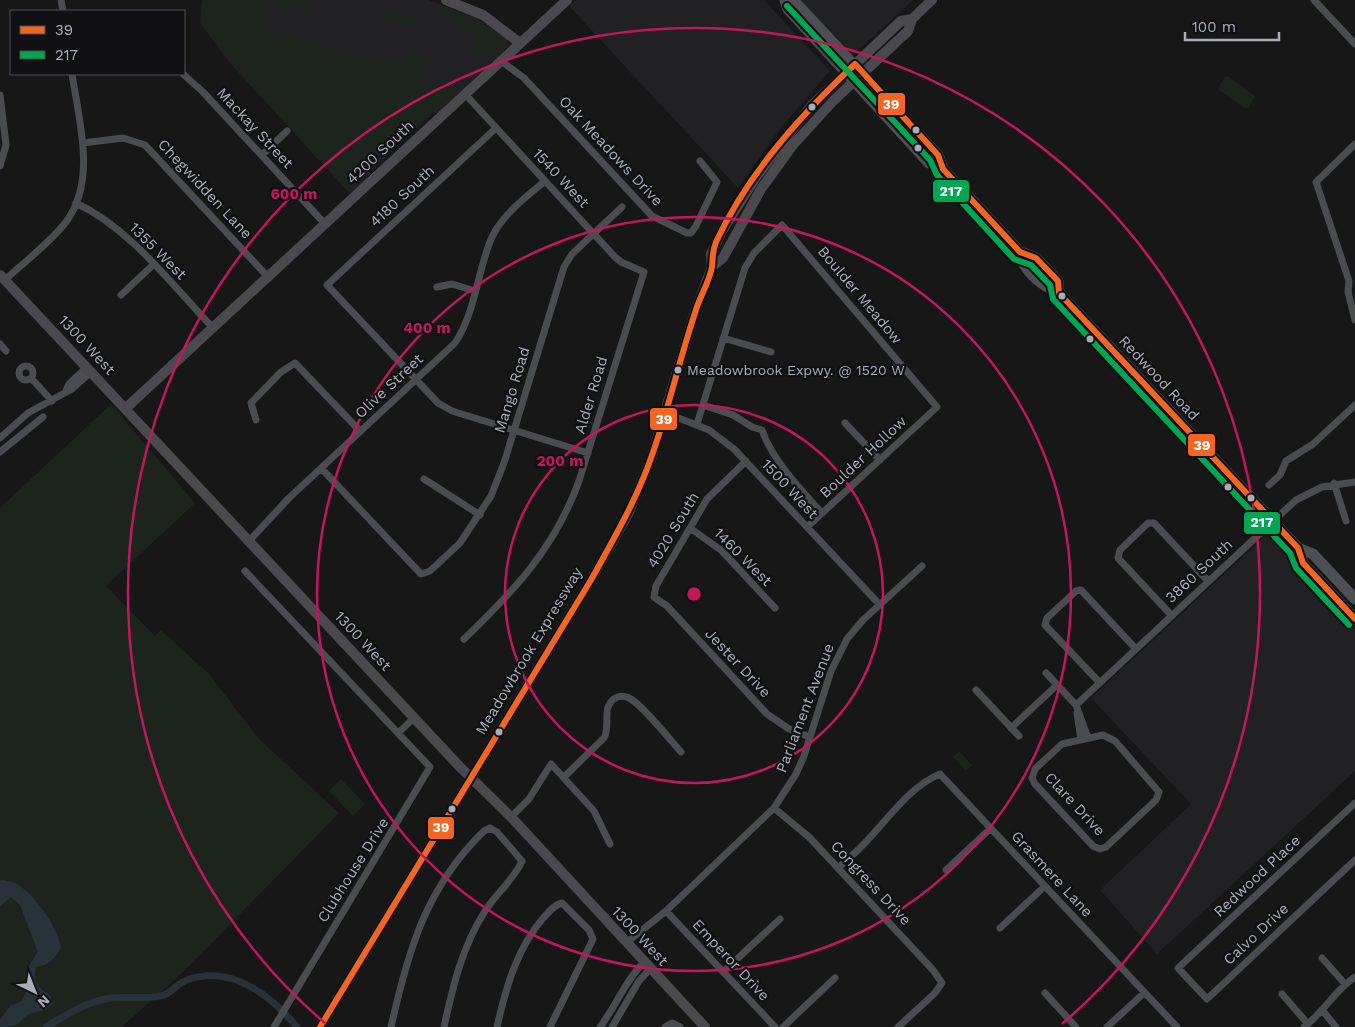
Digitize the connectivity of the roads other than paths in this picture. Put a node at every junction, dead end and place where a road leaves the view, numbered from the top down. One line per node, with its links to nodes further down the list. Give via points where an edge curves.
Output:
1 (446, 0): 8 (street, via 483,15)
2 (566, 0): 8 (street, 4200 South)
3 (785, 0): 11 (main road, Redwood Road, via 788,9)
4 (793, 0): 11 (main road, Redwood Road)
5 (932, 0): 7 (street)
6 (1314, 0): 9 (street)
7 (912, 19): 11 (street, Meadowbrook Expressway, via 901,22); 14 (street, Meadowbrook Expressway, via 908,31)
8 (520, 43): 10 (street, 4200 South)
9 (1355, 44)
10 (501, 61): 15 (street, 4200 South); 22 (street, Oak Meadows Drive, via 524,78 652,216 687,233 696,226 716,182)
11 (850, 68): 14 (main road, Redwood Road); 25 (street, Meadowbrook Expressway, via 811,106)
12 (72, 75): 19 (street)
13 (184, 75): 21 (street, Mackay Street)
14 (858, 77): 28 (street, Meadowbrook Expressway, via 819,115 781,160); 75 (main road, Redwood Road, via 938,155 943,169 1020,252 1021,262 1045,287 1059,293)
15 (465, 94): 17 (street, 1540 West); 29 (street, 4200 South)
16 (0, 95): 23 (street, via 6,145)
17 (496, 128): 24 (street, 1540 West); 48 (street, 4180 South, via 327,285)
18 (287, 131): 21 (street)
19 (83, 144): 26 (street, via 84,172); 35 (street, Chegwidden Lane, via 123,138 146,145)
20 (1355, 144): 36 (street, via 1316,182)
21 (262, 155): 29 (street, Mackay Street)
22 (700, 161)
23 (0, 166)
24 (545, 181): 30 (street, 1540 West); 38 (street, Olive Street, via 496,229)
25 (752, 182): 28 (street, via 755,188 744,207); 32 (street, Meadowbrook Expressway, via 717,240 711,254)
26 (76, 203): 31 (street, 1355 West, via 108,222); 34 (street, via 62,226)
27 (622, 207): 30 (street, Mango Road)
28 (741, 223): 32 (street, Meadowbrook Expressway, via 723,258)
29 (325, 224): 35 (street, 4200 South)
30 (593, 234): 33 (street, 1540 West, via 621,262); 59 (street, Mango Road, via 572,254 564,267)
31 (153, 265): 39 (street); 41 (street, 1355 West)
32 (712, 267): 54 (street, Meadowbrook Expressway, via 695,312)
33 (644, 272): 65 (street, Alder Road)
34 (2, 277): 46 (street, 1300 West)
35 (268, 277): 41 (street, 4200 South)
36 (1352, 282): 40 (street, via 1348,292)
37 (437, 287): 38 (street, via 452,284)
38 (475, 291): 48 (street, Olive Street, via 460,335)
39 (121, 295)
40 (1355, 320)
41 (213, 328): 53 (street, 4200 South)
42 (723, 338): 45 (street); 51 (street); 52 (street, Boulder Meadow, via 745,268 754,253 782,224)
43 (0, 344): 44 (street)
44 (6, 351)
45 (771, 352)
46 (89, 370): 49 (street, via 72,389); 53 (street, 1300 West)
47 (31, 378): 49 (street)
48 (415, 380): 59 (street, via 445,407); 61 (street, Olive Street)
49 (52, 400): 60 (street, via 28,413)
50 (1355, 405): 72 (street, via 1313,444 1286,461 1280,475)
51 (703, 406): 58 (street); 73 (street, via 733,415 762,430 767,444)
52 (937, 407): 66 (street, Boulder Hollow)
53 (126, 408): 79 (street, 1300 West)
54 (666, 413): 58 (street, 1500 West); 104 (street, Meadowbrook Expressway, via 639,490 612,542)
55 (43, 417): 63 (street)
56 (256, 420): 61 (street, via 251,403 281,372 295,363)
57 (845, 423): 66 (street)
58 (697, 424): 67 (street, 1500 West, via 720,437)
59 (514, 430): 65 (street); 74 (street, Mango Road, via 498,479)
60 (8, 431): 62 (street); 63 (street)
61 (360, 431): 68 (street, Olive Street)
62 (0, 438)
63 (16, 440): 64 (street)
64 (0, 452)
65 (588, 453): 90 (street, Alder Road, via 568,510 533,568)
66 (880, 460): 73 (street, Boulder Hollow)
67 (746, 461): 77 (street, 1500 West); 78 (street, 4020 South, via 713,492)
68 (321, 468): 74 (street, Mango Road, via 421,574 430,571 454,550); 79 (street, Olive Street)
69 (424, 479): 74 (street)
70 (1355, 482): 71 (street, 3860 South)
71 (1334, 483): 75 (street, 3860 South, via 1308,492); 76 (street)
72 (1269, 485)
73 (822, 513): 77 (street, Boulder Hollow)
74 (480, 515)
75 (1273, 521): 80 (main road, Redwood Road); 83 (street, 3860 South)
76 (1346, 521)
77 (807, 527): 86 (street, 1500 West)
78 (690, 528): 84 (street, 4020 South, via 656,586); 87 (street, 1460 West, via 722,551)
79 (250, 540): 97 (street, 1300 West)
80 (1298, 548): 85 (main road, Redwood Road, via 1313,554); 89 (main road, Redwood Road, via 1302,563)
81 (922, 566): 86 (street, Parliament Avenue)
82 (245, 571): 99 (street, Clubhouse Drive)
83 (1208, 581): 88 (street, 3860 South); 88 (street, via 1154,523 1148,524 1120,550 1118,558)
84 (654, 597): 101 (street, Jester Drive, via 767,714 789,729)
85 (1355, 599)
86 (880, 605): 101 (street, Parliament Avenue, via 858,626 838,654)
87 (774, 608)
88 (1172, 616): 91 (street, 3860 South)
89 (1355, 619)
90 (464, 639)
91 (1136, 649): 93 (street, 3860 South); 93 (street, via 1081,590 1047,618 1045,625)
92 (1046, 672): 94 (street)
93 (1100, 683): 96 (street, 3860 South)
94 (1057, 685): 96 (street); 98 (street)
95 (976, 690): 98 (street)
96 (1076, 705): 102 (street)
97 (414, 718): 99 (street); 104 (street, 1300 West)
98 (1011, 728): 100 (street)
99 (398, 733): 132 (street, Clubhouse Drive, via 430,767 429,773)
100 (1019, 736)
101 (810, 737): 107 (street, Parliament Avenue, via 796,774)
102 (1084, 739): 102 (street, Clare Drive, via 1060,746 1033,774 1035,784 1093,846 1104,848 1156,800 1159,792 1111,738 1103,735)
103 (680, 752): 105 (street, via 634,702 620,696 614,698 607,708 608,731 604,738)
104 (470, 777): 108 (street, 1300 West); 133 (street, Meadowbrook Expressway)
105 (564, 777): 108 (street, via 551,764 529,800); 110 (street, via 594,811)
106 (1355, 803): 121 (street, Redwood Place)
107 (774, 808): 112 (street, Congress Drive, via 802,830); 115 (street, Parliament Avenue)
108 (511, 817): 118 (street, 1300 West)
109 (991, 828): 112 (street, Grasmere Lane, via 940,774 928,779); 113 (street); 114 (street, Grasmere Lane)
110 (610, 844)
111 (1355, 860): 121 (street, Calvo Drive, via 1207,999)
112 (838, 868): 144 (street, Congress Drive, via 934,970 942,983)
113 (946, 870)
114 (1045, 886): 117 (street); 126 (street, Grasmere Lane)
115 (666, 911): 118 (street, Parliament Avenue); 122 (street, Emperor Drive)
116 (780, 919): 122 (street)
117 (1000, 928)
118 (626, 943): 120 (street, 1300 West)
119 (1322, 958): 125 (street)
120 (647, 966): 138 (street, via 628,979); 139 (street); 141 (street, 1300 West)
121 (1178, 968)
122 (723, 972): 142 (street, Emperor Drive)
123 (1355, 977): 125 (street)
124 (835, 978): 143 (street)
125 (1345, 984): 129 (street)
126 (1144, 993): 146 (street); 147 (street, Grasmere Lane)
127 (1045, 994): 145 (street)
128 (1282, 994): 131 (street)
129 (1322, 1010): 131 (street); 148 (street)
130 (669, 1025): 140 (street)
131 (1306, 1025)
132 (274, 1027)
133 (320, 1027)
134 (391, 1027): 135 (street, via 408,954 426,911 457,861 490,828 522,861 468,941)
135 (444, 1027)
136 (497, 1027): 137 (street, via 508,983 520,953 552,908 562,904 593,936)
137 (550, 1027)
138 (600, 1027)
139 (612, 1027)
140 (680, 1027)
141 (704, 1027)
142 (775, 1027)
143 (783, 1027)
144 (898, 1027)
145 (1076, 1027)
146 (1108, 1027)
147 (1177, 1027)
148 (1336, 1027)

